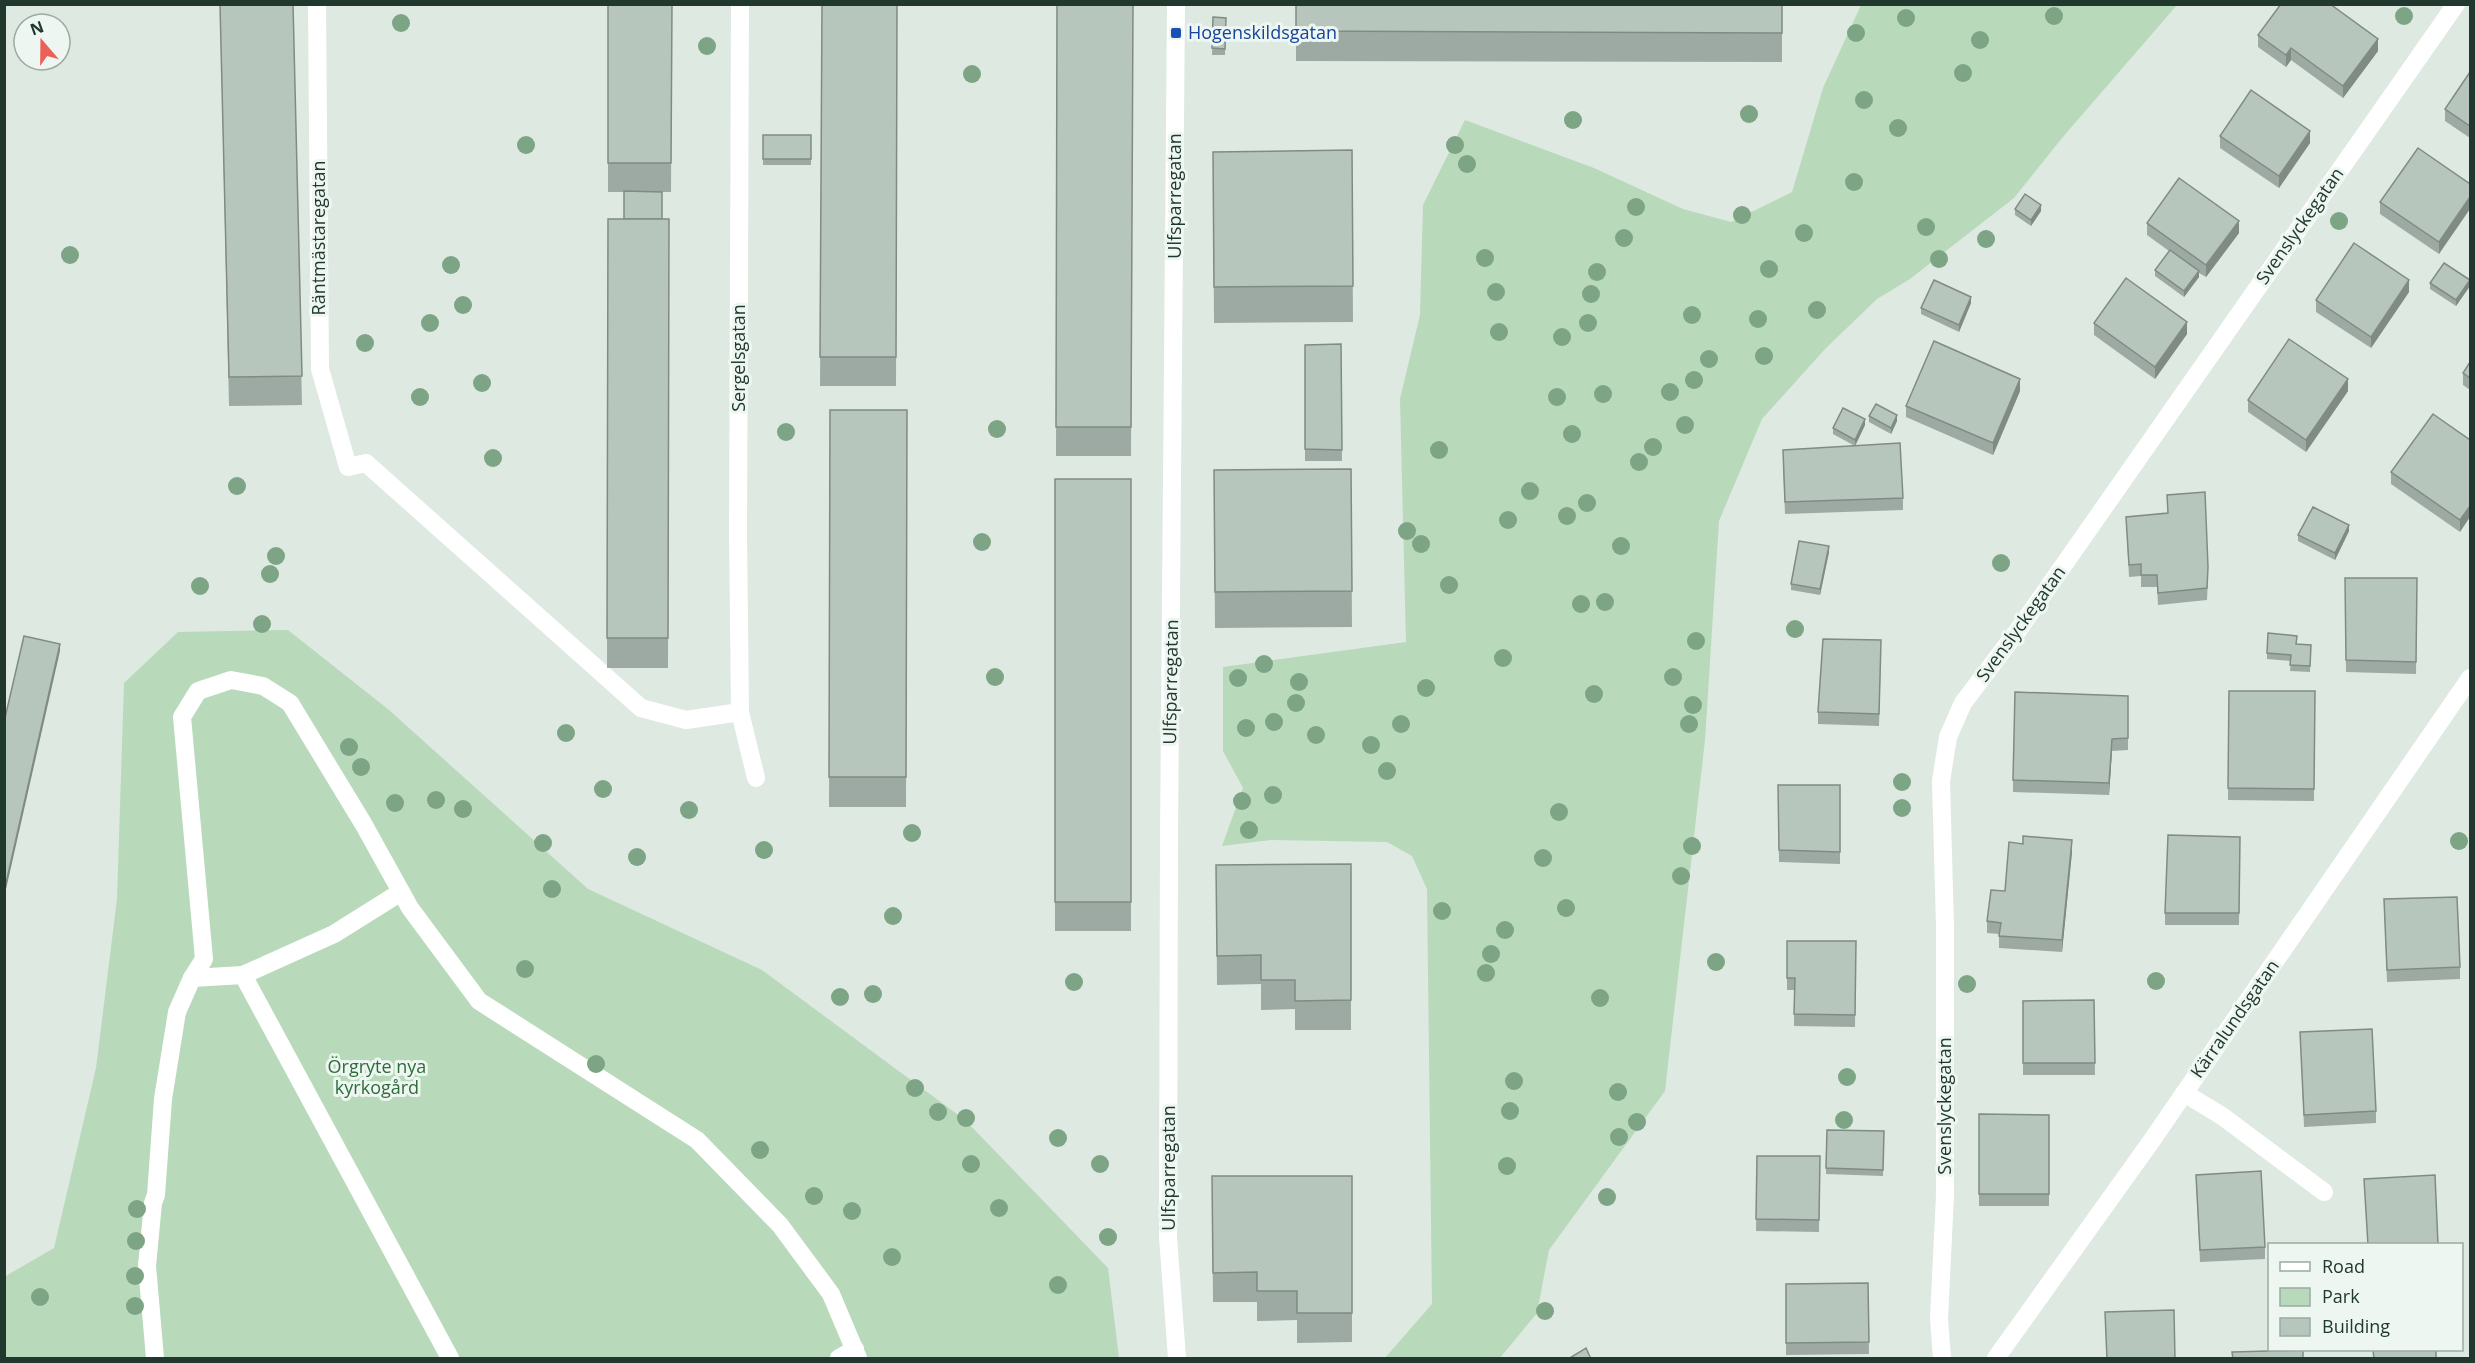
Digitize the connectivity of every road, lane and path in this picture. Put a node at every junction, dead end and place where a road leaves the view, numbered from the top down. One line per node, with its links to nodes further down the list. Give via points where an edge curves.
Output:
1 (317, 4): 6 (street, Räntmästaregatan, via 320,369 348,467 366,463 641,708 686,720)
2 (740, 4): 6 (street, Sergelsgatan)
3 (1176, 4): 17 (street, Ulfsparregatan, via 1168,1237)
4 (2456, 4): 18 (street, Svenslyckegatan, via 1964,703 1948,737 1941,781 1945,926 1945,1195 1939,1319)
5 (2470, 678): 11 (street, Kärralundsgatan)
6 (740, 712): 7 (street, Sergelsgatan)
7 (756, 778)
8 (401, 892): 9 (street, via 334,934); 10 (street, via 290,703 264,686 231,680 198,691 182,717 204,959); 13 (street, via 479,1001 697,1140 711,1154 780,1225 831,1294)
9 (243, 975): 10 (street); 15 (street)
10 (192, 978): 14 (street, via 177,1012 163,1099 147,1266)
11 (2184, 1093): 12 (street, via 2222,1116); 19 (street, Kärralundsgatan)
12 (2324, 1192)
13 (857, 1354): 16 (street)
14 (155, 1359)
15 (450, 1359)
16 (838, 1359)
17 (1177, 1359)
18 (1942, 1359)
19 (1996, 1359)

